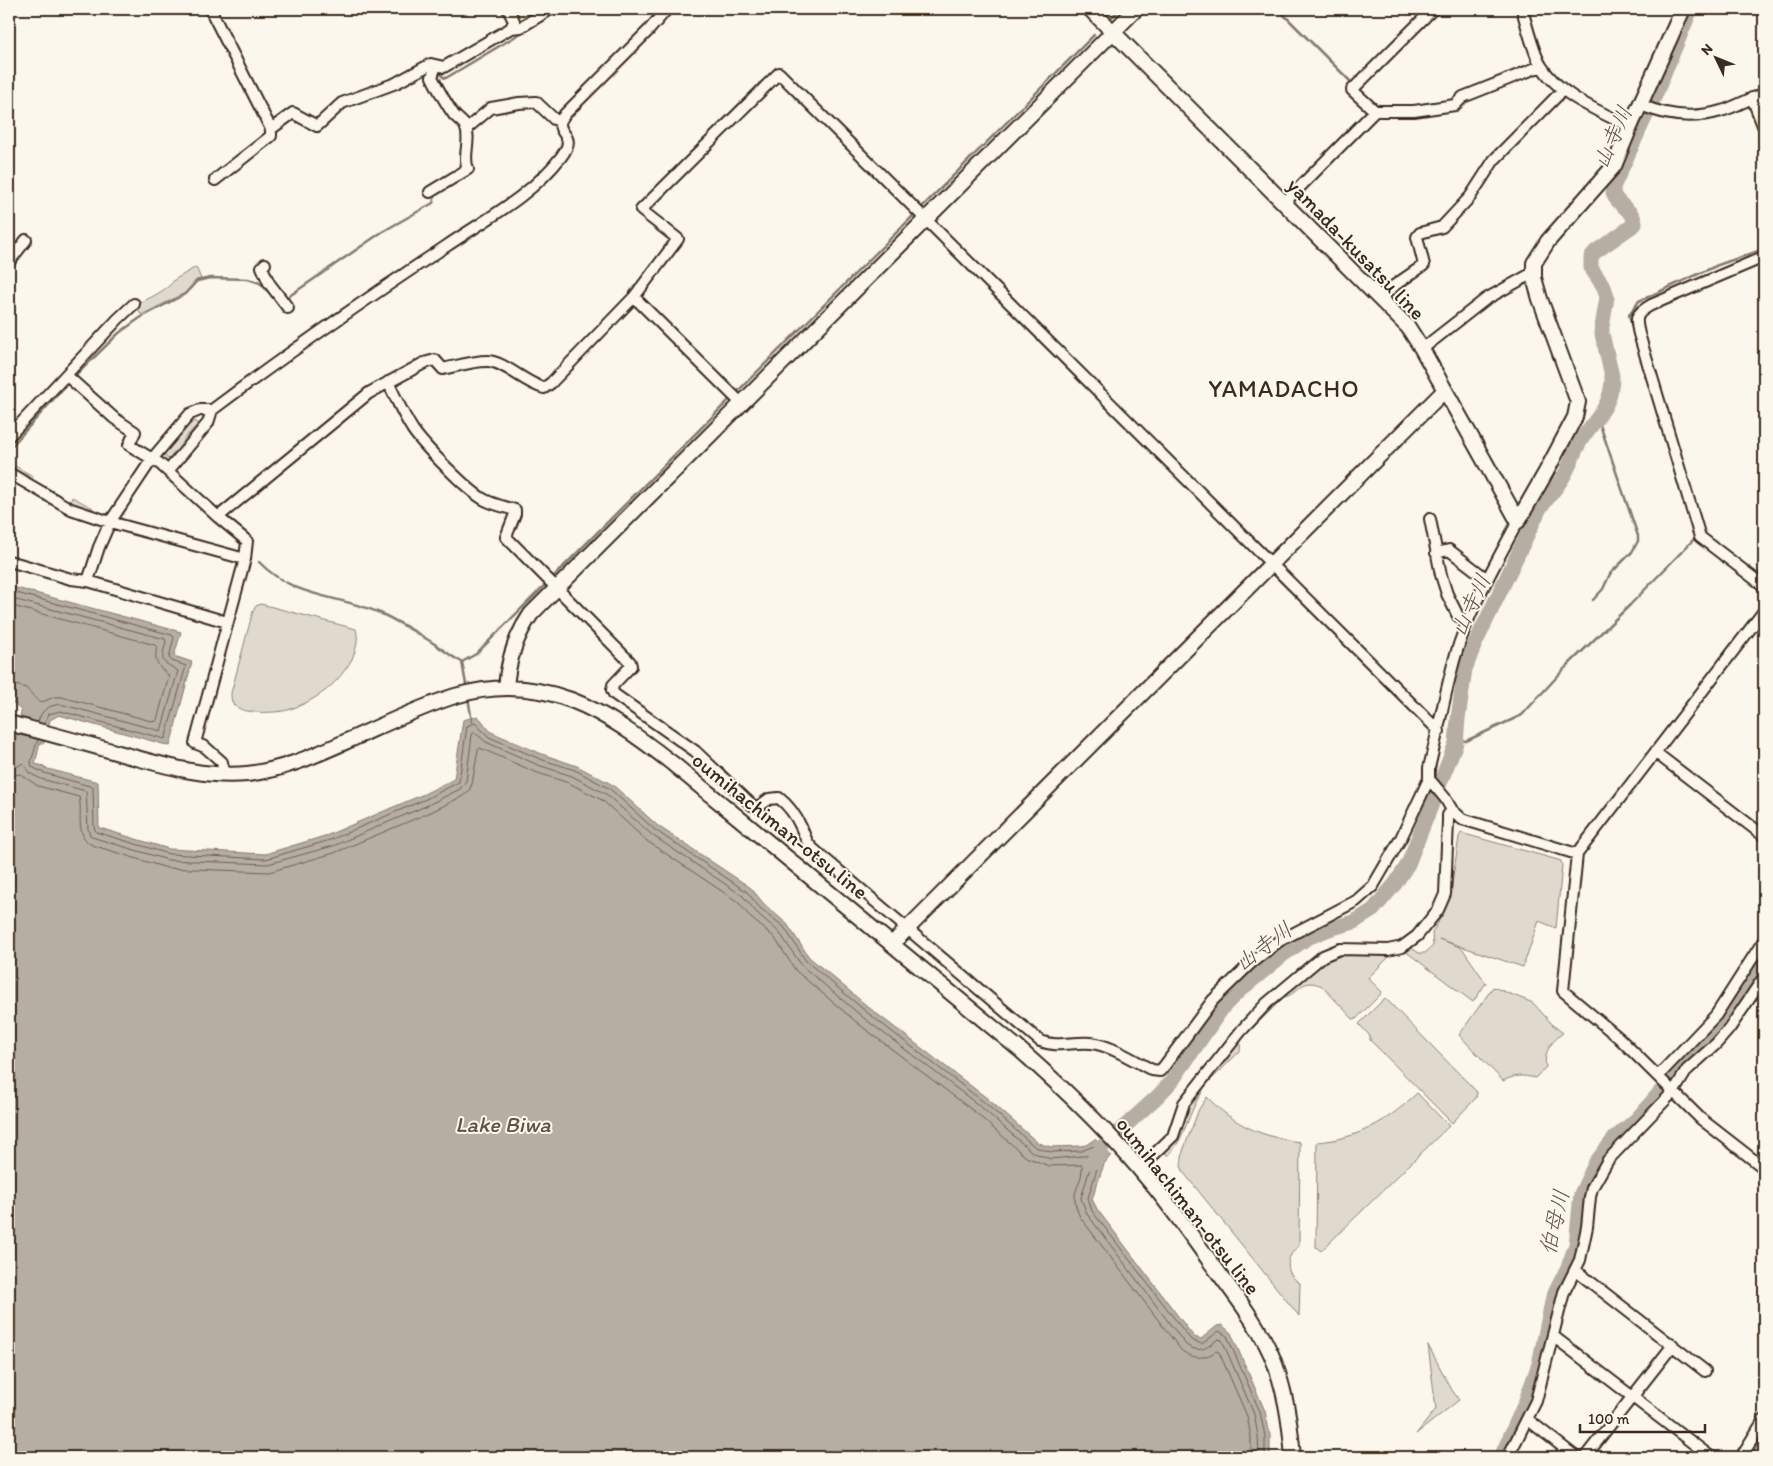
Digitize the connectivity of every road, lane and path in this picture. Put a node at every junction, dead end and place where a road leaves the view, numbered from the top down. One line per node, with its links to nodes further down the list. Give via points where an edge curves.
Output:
1 (210, 9): 22 (street)
2 (508, 9): 10 (street, via 514,22)
3 (551, 9): 10 (street, via 521,27)
4 (667, 9): 19 (street)
5 (1090, 9): 11 (main road, yamada-kusatsu line)
6 (1136, 9): 11 (main road)
7 (1433, 9): 18 (street, via 1352,90)
8 (1522, 9): 13 (street)
9 (1683, 9): 17 (main road)
10 (511, 28): 12 (street, via 444,67)
11 (1113, 32): 26 (main road, yamada-kusatsu line); 27 (main road)
12 (436, 66): 22 (street, via 431,64 396,83 342,103 317,129 293,113); 23 (street, via 432,77 435,84)
13 (1541, 66): 14 (street); 18 (street, via 1463,97 1455,105)
14 (1563, 90): 20 (street); 34 (street, via 1494,160 1470,197 1442,227 1418,235 1424,265)
15 (1764, 94): 16 (street)
16 (1752, 98): 17 (street, via 1722,111 1692,116 1657,112); 21 (street)
17 (1641, 105): 20 (main road)
18 (1375, 111): 26 (street)
19 (560, 121): 23 (street, via 536,102 519,103 492,108); 42 (street, via 568,142 564,154 528,192 364,302)
20 (1630, 127): 32 (main road, via 1614,166 1548,241 1534,263)
21 (1764, 128)
22 (271, 129): 24 (street, via 271,136)
23 (466, 129): 25 (street, via 468,169)
24 (215, 180)
25 (430, 192)
26 (1284, 203): 34 (main road, yamada-kusatsu line)
27 (920, 213): 33 (street, via 779,73 641,210 678,239); 41 (main road); 54 (street)
28 (26, 240): 30 (street)
29 (1764, 257): 58 (street, via 1651,305 1640,312 1636,321 1700,537)
30 (9, 262)
31 (265, 264): 36 (street, via 262,267 269,283)
32 (1533, 273): 37 (street, via 1486,299); 49 (main road, via 1578,402 1575,417)
33 (634, 297): 39 (street, via 544,388 534,386 508,369 488,361 443,369 435,360); 41 (street)
34 (1380, 300): 37 (main road, yamada-kusatsu line, via 1408,327)
35 (134, 304): 38 (street)
36 (288, 308)
37 (1422, 350): 40 (main road, yamada-kusatsu line)
38 (66, 375): 43 (street); 44 (street, via 114,418 135,432 130,445)
39 (388, 382): 47 (street, via 369,393); 57 (street, via 419,438 456,476 483,499 515,510 506,537)
40 (1444, 391): 49 (main road, yamada-kusatsu line); 54 (main road)
41 (736, 398): 57 (main road)
42 (212, 410): 44 (street, via 190,414); 45 (street, via 208,423)
43 (9, 436)
44 (152, 459): 45 (street); 50 (street)
45 (168, 471): 47 (street)
46 (9, 472): 50 (street, via 71,510)
47 (218, 517): 52 (street, via 247,541)
48 (1430, 519): 51 (street)
49 (1518, 521): 55 (street)
50 (110, 522): 52 (street); 56 (street)
51 (1436, 553): 55 (street, via 1449,550); 60 (street, via 1447,594 1458,616)
52 (245, 559): 61 (street)
53 (9, 561): 56 (street)
54 (1272, 564): 64 (street); 71 (main road)
55 (1487, 579): 60 (street)
56 (88, 581): 61 (street)
57 (550, 583): 62 (main road, via 518,635 510,657); 71 (street, via 630,662 631,666 613,685 614,694 695,751 752,805 758,807 769,798 779,798 802,828 806,842)
58 (1764, 586)
59 (1764, 611): 65 (street)
60 (1468, 621): 64 (street, via 1456,656)
61 (227, 622): 66 (street, via 195,743 222,762)
62 (506, 688): 66 (main road, oumihachiman-otsu line, via 467,693 420,708 291,764 261,772); 73 (main road, oumihachiman-otsu line, via 554,694 578,702 628,729)
63 (13, 724): 66 (main road, oumihachiman-otsu line, via 184,770)
64 (1439, 731): 67 (street, via 1429,768)
65 (1656, 753): 69 (street); 70 (street)
66 (224, 775)
67 (1431, 781): 68 (street); 71 (street, via 1373,886 1356,901 1279,941 1251,963 1213,1000 1160,1071 1094,1043 1059,1045 1040,1041)
68 (1452, 810): 70 (street, via 1462,819); 78 (street, via 1448,815 1445,894 1438,910 1417,936 1402,947 1388,950 1340,949 1323,956 1267,1003 1241,1031 1184,1104 1174,1136)
69 (1763, 832)
70 (1577, 854): 75 (street, via 1563,991)
71 (907, 928): 73 (main road)
72 (1764, 940): 75 (street, via 1716,1015)
73 (892, 944): 78 (main road, oumihachiman-otsu line, via 1031,1059 1103,1128)
74 (1764, 977): 76 (street, via 1729,1029 1687,1070)
75 (1658, 1076): 76 (street)
76 (1674, 1091): 77 (street, via 1701,1118); 79 (street, via 1608,1160 1592,1188 1587,1227)
77 (1764, 1168)
78 (1139, 1169): 86 (main road, oumihachiman-otsu line, via 1174,1212 1261,1335 1283,1390)
79 (1576, 1270): 80 (street, via 1564,1292); 81 (street)
80 (1553, 1336): 83 (street); 84 (street, via 1536,1401)
81 (1673, 1345): 82 (street); 83 (street)
82 (1705, 1371)
83 (1632, 1397): 89 (street); 90 (street)
84 (1527, 1419): 87 (street); 88 (street)
85 (1764, 1420): 91 (street)
86 (1293, 1457)
87 (1508, 1457)
88 (1576, 1457)
89 (1586, 1457)
90 (1711, 1457)
91 (1741, 1457)

